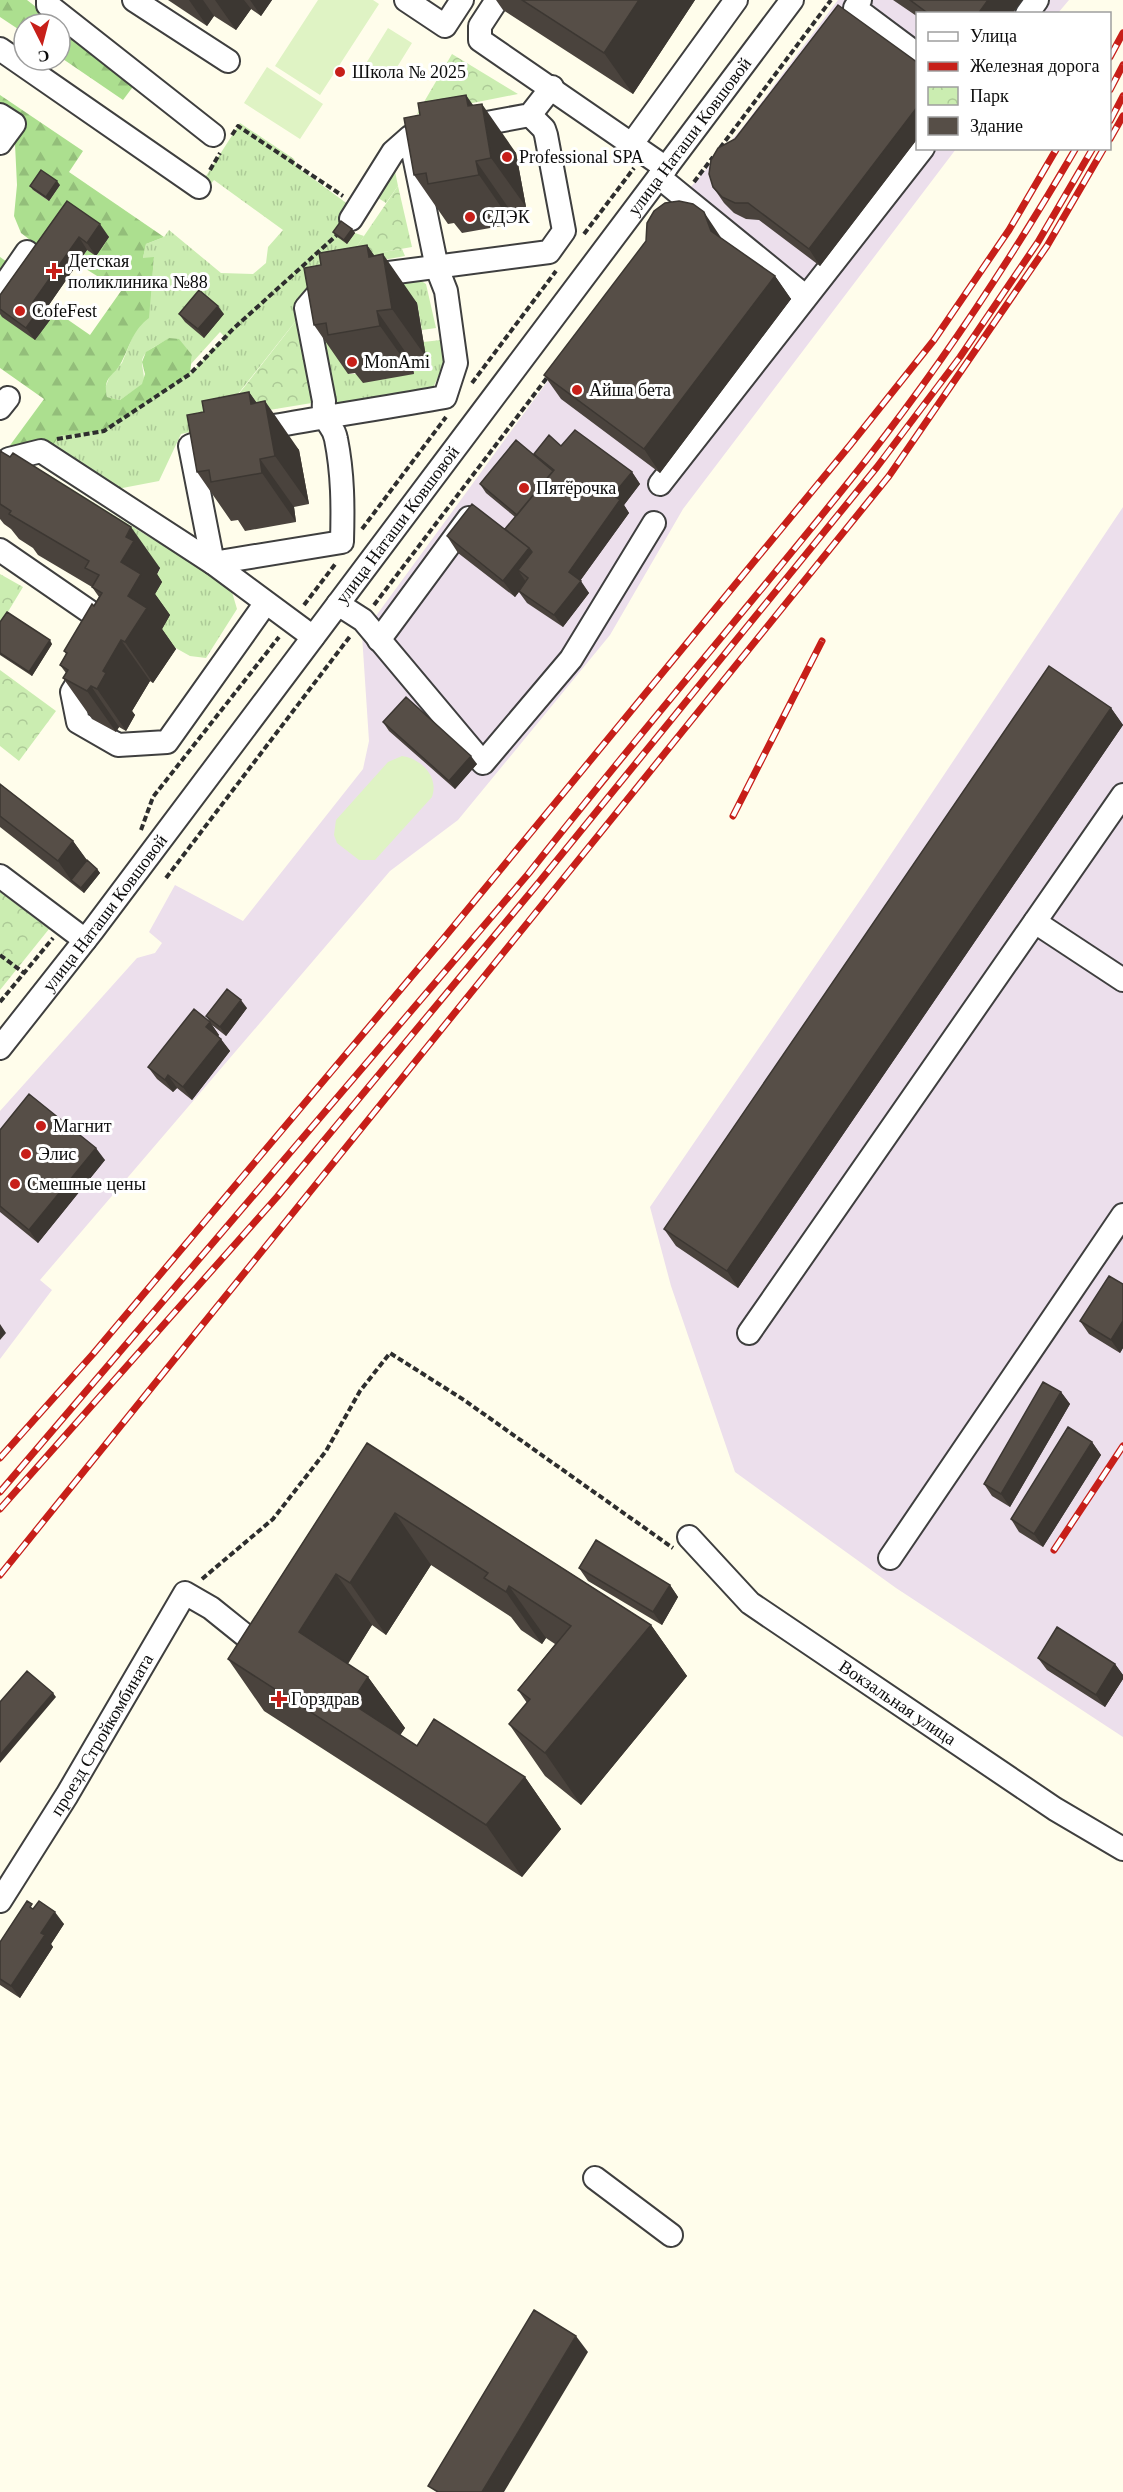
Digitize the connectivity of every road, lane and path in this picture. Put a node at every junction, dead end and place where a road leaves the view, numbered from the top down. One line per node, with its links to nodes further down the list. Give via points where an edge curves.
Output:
1 (48, 0): 19 (street, via 48,4)
2 (134, 0): 14 (street)
3 (406, 0): 10 (street)
4 (462, 0): 10 (street)
5 (497, 0): 11 (street, via 480,26)
6 (736, 0): 21 (street)
7 (792, 0): 23 (street, улица Наташи Ковшовой)
8 (831, 0): 25 (path)
9 (860, 0): 13 (street, via 855,8)
10 (446, 26): 11 (street)
11 (480, 40): 15 (street)
12 (0, 49): 24 (street)
13 (916, 54)
14 (228, 61)
15 (552, 87): 17 (street); 21 (street)
16 (0, 115): 20 (street, via 14,124)
17 (530, 115): 18 (street); 30 (street, via 546,135 564,231 549,252)
18 (427, 134): 26 (street, via 393,152); 30 (street)
19 (223, 139): 24 (path); 26 (path, via 238,126)
20 (0, 143)
21 (638, 150): 23 (street); 27 (path)
22 (921, 150): 32 (street)
23 (662, 173): 25 (street); 36 (street, улица Наташи Ковшовой)
24 (199, 187)
25 (683, 196): 32 (street)
26 (355, 212): 37 (path, via 336,236 233,329 190,374 104,431 58,436)
27 (581, 238)
28 (27, 252): 31 (street)
29 (560, 266): 34 (path)
30 (437, 268): 34 (street, via 446,291 456,363); 35 (street, via 330,279 306,308 324,401)
31 (0, 291)
32 (805, 296): 39 (street)
33 (549, 374): 48 (path)
34 (450, 401): 35 (street); 36 (street); 42 (path)
35 (323, 417): 42 (street, via 335,435 344,489); 45 (street, via 213,437 190,446)
36 (476, 420): 44 (street, улица Наташи Ковшовой)
37 (46, 454): 38 (street, via 41,451 9,459); 45 (street)
38 (0, 472)
39 (660, 484)
40 (473, 512): 51 (street)
41 (654, 523): 51 (street, via 571,659 483,763)
42 (345, 544): 44 (street); 45 (street); 49 (path)
43 (0, 550): 46 (street, via 106,623 107,634 72,692 78,722 118,745 167,741)
44 (371, 560): 47 (street, улица Наташи Ковшовой)
45 (213, 562): 46 (street)
46 (265, 604): 49 (street)
47 (338, 604): 48 (street); 50 (street, улица Наташи Ковшовой)
48 (363, 620): 51 (street); 55 (path)
49 (291, 622): 50 (street); 53 (path, via 153,797)
50 (313, 637): 58 (street, улица Наташи Ковшовой)
51 (379, 640)
52 (1123, 795): 56 (street)
53 (141, 831)
54 (0, 876): 57 (street)
55 (166, 878)
56 (1035, 922): 61 (street); 65 (street)
57 (64, 925): 58 (street); 60 (path)
58 (84, 940): 63 (street, улица Наташи Ковшовой)
59 (0, 956): 60 (path)
60 (24, 973): 62 (path)
61 (1123, 980)
62 (0, 1002)
63 (3, 1038)
64 (1123, 1215): 67 (street)
65 (749, 1333)
66 (681, 1543): 68 (path, via 390,1353 360,1391 326,1451 273,1519); 70 (street, Вокзальная улица, via 750,1604 1055,1809)
67 (890, 1558)
68 (185, 1593): 69 (street, via 211,1608); 71 (street, проезд Стройкомбината, via 67,1795)
69 (257, 1645)
70 (1123, 1849)
71 (0, 1900)
72 (595, 2178): 73 (street)
73 (671, 2235)

